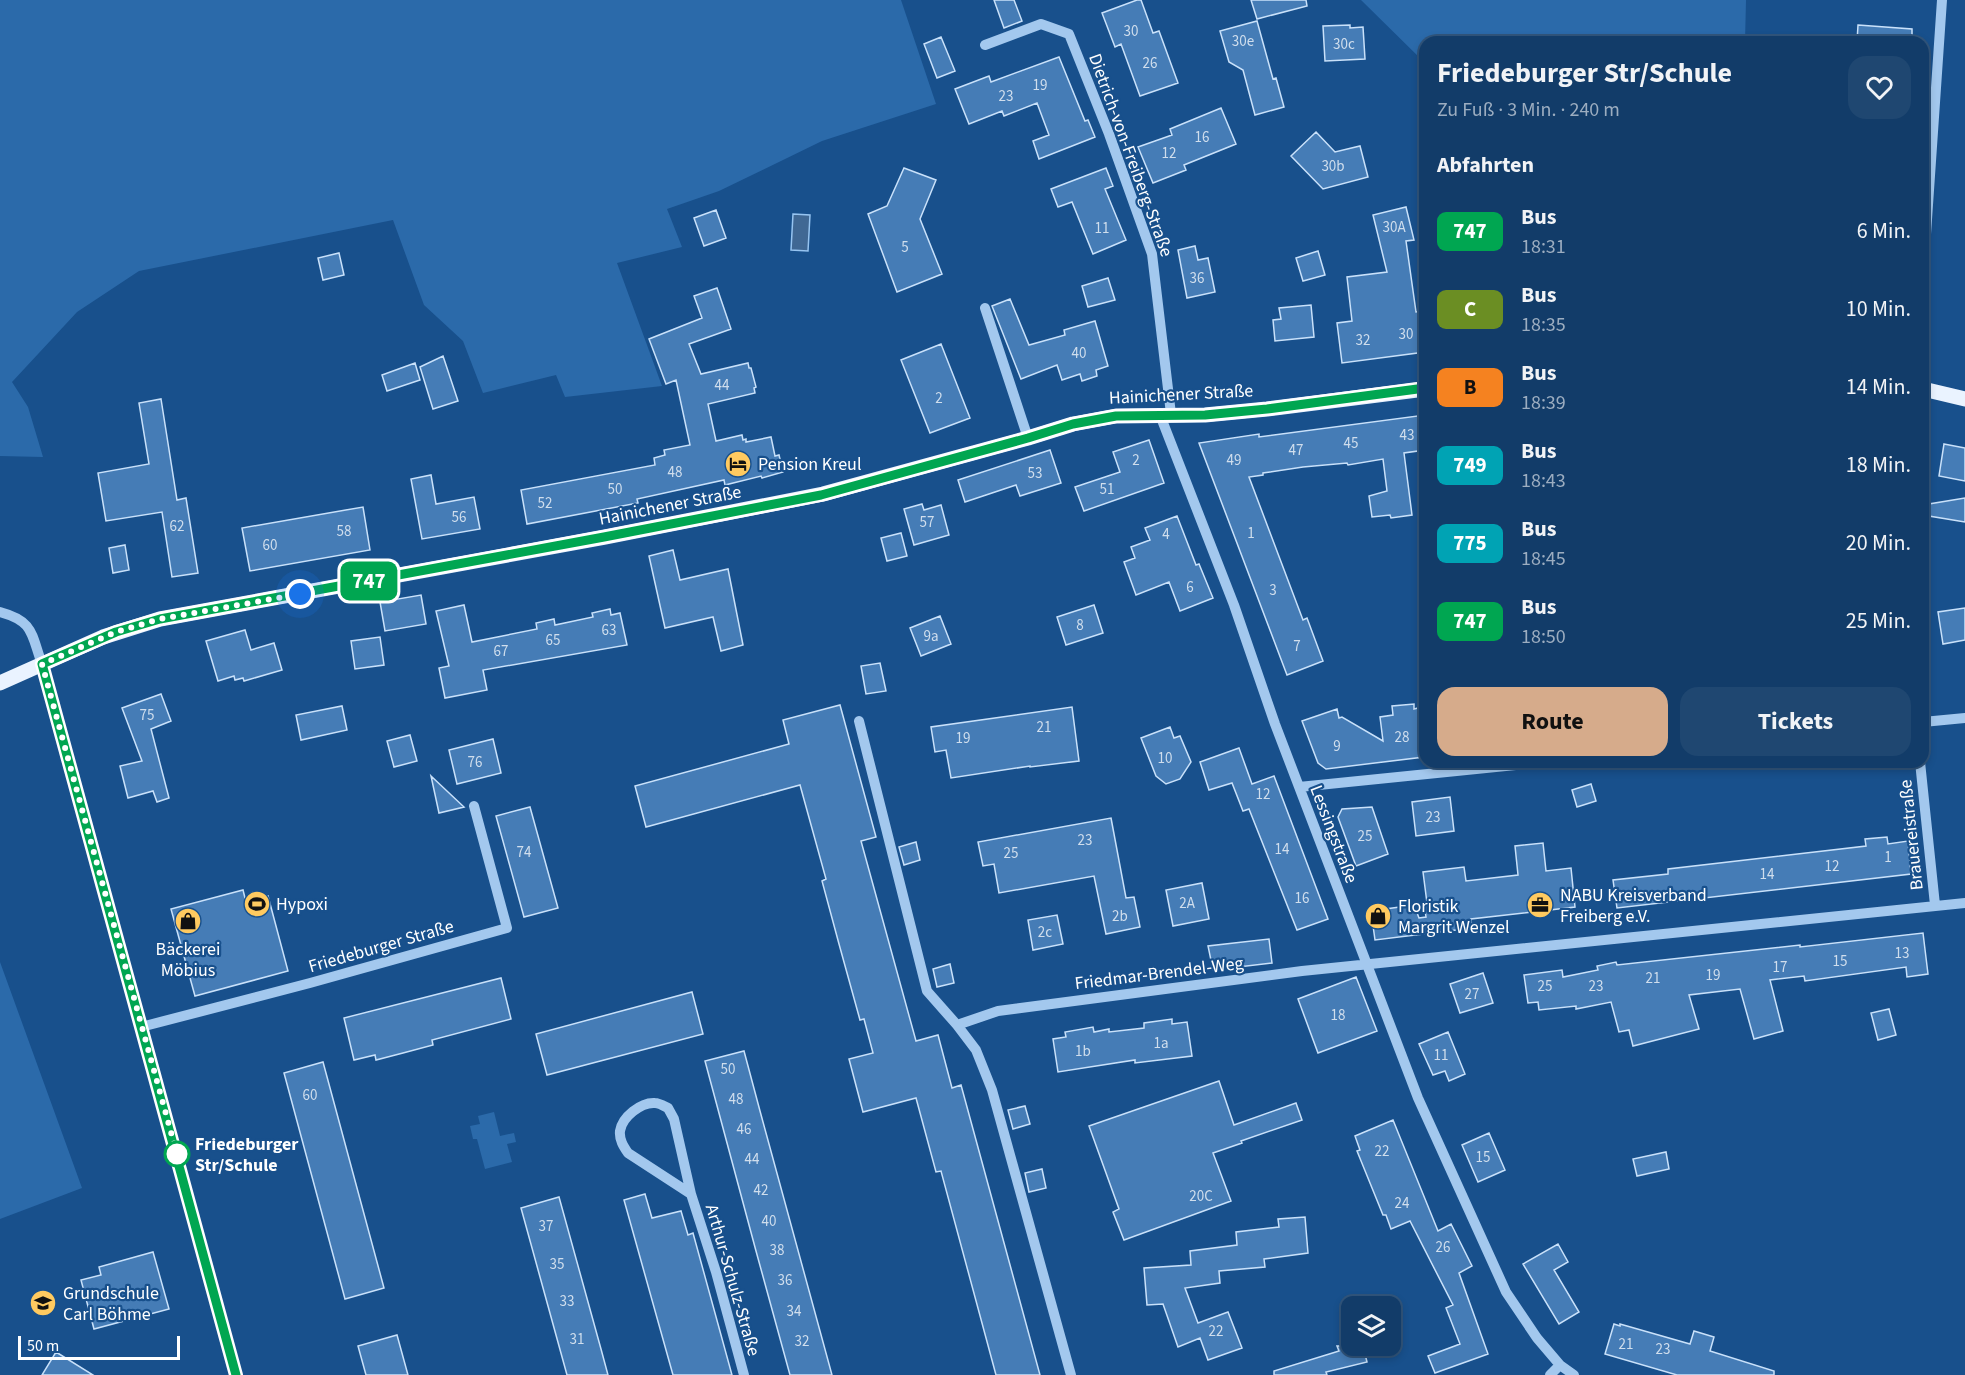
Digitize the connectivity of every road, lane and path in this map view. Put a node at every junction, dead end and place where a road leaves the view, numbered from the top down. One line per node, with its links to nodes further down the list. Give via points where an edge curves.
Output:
1 (1942, 0): 3 (street)
2 (985, 45): 8 (street, Dietrich-von-Freiberg-Straße, via 1041,24 1069,33 1152,254)
3 (1929, 190)
4 (985, 308): 9 (street)
5 (1419, 389): 8 (main road, Hainichener Straße, via 1267,409)
6 (1929, 390): 7 (main road)
7 (1965, 399)
8 (1166, 415): 9 (main road, Hainichener Straße, via 1116,416); 18 (street, Lessingstraße)
9 (1028, 438): 11 (main road, Hainichener Straße, via 791,501 160,619 109,635)
10 (0, 612): 11 (street, via 28,625)
11 (42, 664): 12 (main road, Hainichener Straße); 24 (street)
12 (0, 683)
13 (1965, 717): 15 (street)
14 (859, 721): 23 (street, via 927,991)
15 (1929, 721)
16 (1487, 768): 18 (street)
17 (1921, 768): 21 (street, Brauereistraße)
18 (1299, 787): 22 (street, Lessingstraße)
19 (474, 806): 24 (street, Friedeburger Straße, via 507,928)
20 (1965, 903): 21 (street, Friedmar-Brendel-Weg)
21 (1935, 905): 22 (street, Friedmar-Brendel-Weg)
22 (1367, 965): 23 (street, Friedmar-Brendel-Weg, via 998,1011); 26 (street, Lessingstraße, via 1418,1098 1506,1292)
23 (957, 1025): 29 (street, via 976,1050 992,1089)
24 (141, 1027): 27 (street)
25 (691, 1194): 25 (street, Arthur-Schulz-Straße, via 668,1108 654,1103 642,1105 625,1120 620,1131 621,1143 628,1153); 28 (street, Arthur-Schulz-Straße)
26 (1560, 1365): 30 (street); 31 (street, Lessingstraße)
27 (236, 1375)
28 (744, 1375)
29 (1071, 1375)
30 (1550, 1375)
31 (1574, 1375)

